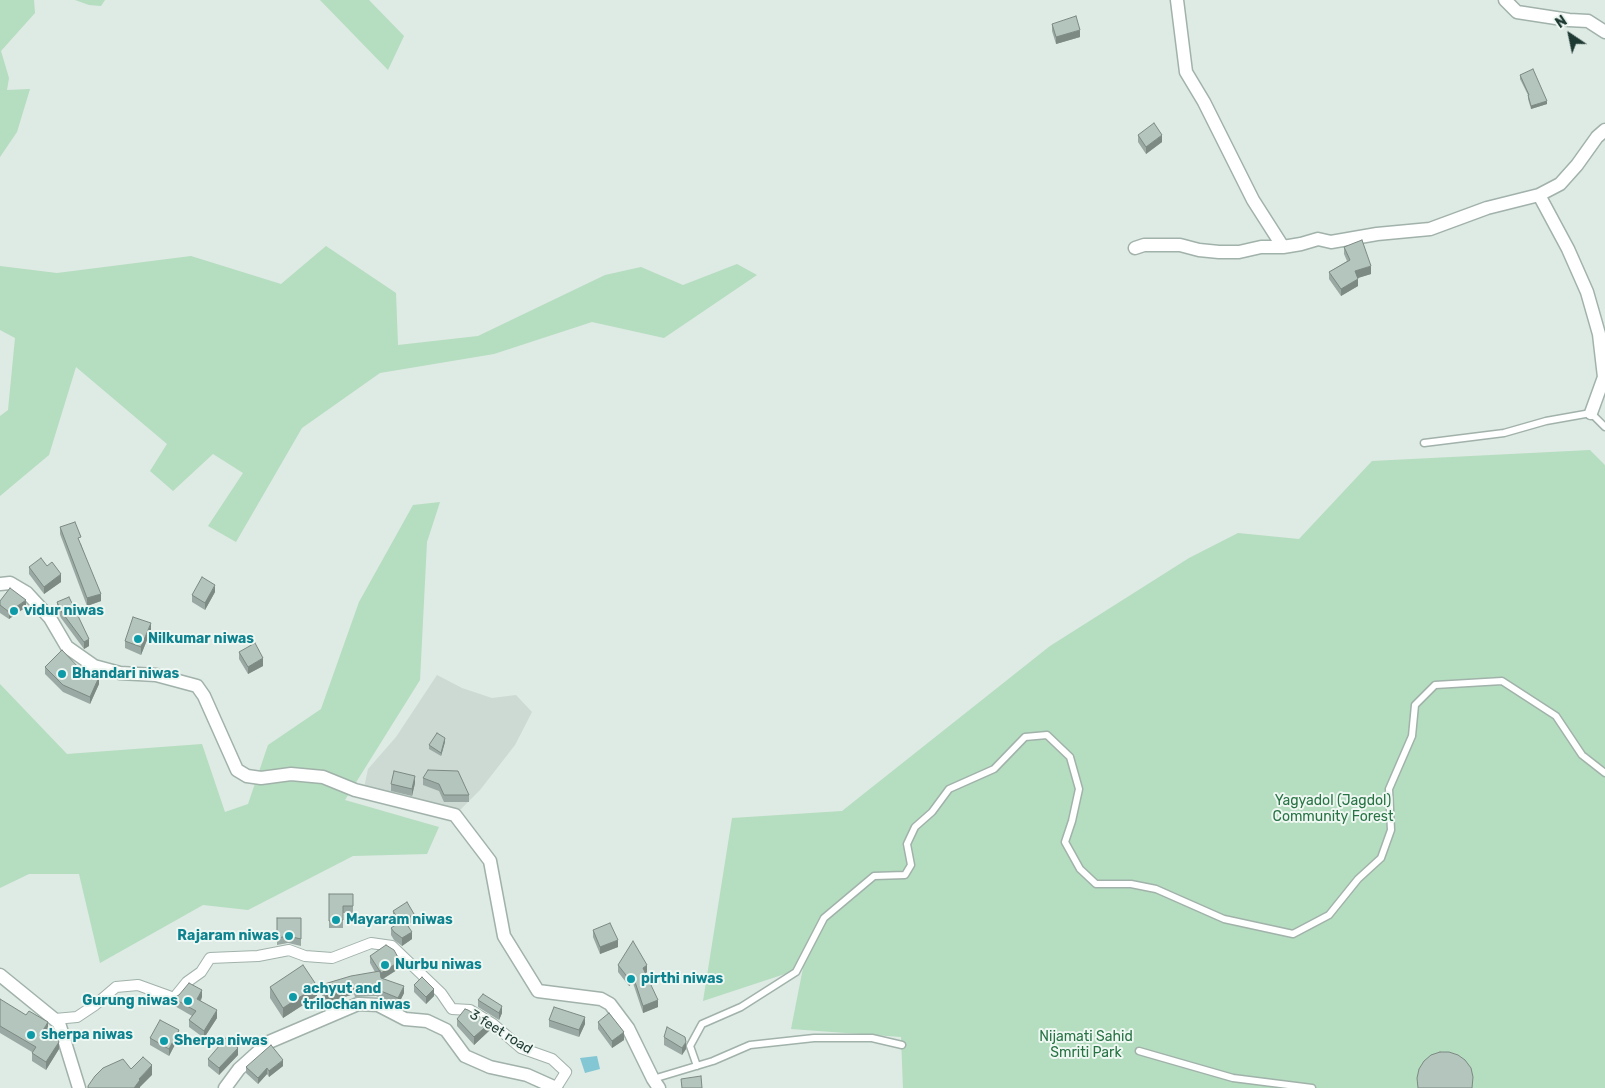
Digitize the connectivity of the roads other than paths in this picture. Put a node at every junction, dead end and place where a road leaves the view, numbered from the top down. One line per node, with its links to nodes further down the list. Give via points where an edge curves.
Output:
1 (1177, 0): 6 (street, via 1186,72 1253,200)
2 (1505, 0): 3 (street, via 1516,12 1588,21)
3 (1605, 32)
4 (1605, 130): 5 (street, via 1560,184)
5 (1539, 196): 6 (street, via 1487,208 1421,230 1331,242 1318,239); 8 (street, via 1568,249 1586,292 1598,334 1604,377)
6 (1283, 247): 7 (street, via 1239,252 1199,250 1180,245)
7 (1135, 248)
8 (1591, 413): 9 (lane); 10 (lane, via 1504,433)
9 (1605, 428)
10 (1424, 443)
11 (0, 584): 18 (street, via 10,583 27,593 50,618 67,647 94,666 197,686 237,770 247,776 261,778 291,774 323,777 355,790 455,814 490,861 504,936 538,991 600,999 610,1004 628,1028)
12 (1605, 773): 17 (lane, via 1582,755 1556,716 1502,681 1435,685 1415,705 1412,736 1389,789 1391,830 1381,858 1358,879 1329,915 1293,934 1224,919 1156,888 1096,884 1080,869 1064,842 1079,789 1070,757 1047,735 1025,737 994,769 949,789 932,812 915,827 907,844 911,865 905,875 874,876 824,918 796,972 741,1007 702,1024 690,1046)
13 (0, 975): 14 (street)
14 (55, 1019): 19 (street); 21 (street, 3 feet road, via 77,1018 116,987 138,985 174,998 187,982 201,972 210,958 258,956 289,950 305,956 332,958 371,943 392,946 441,993 452,1009 470,1010 522,1048 552,1059 566,1072)
15 (902, 1045): 17 (lane, via 872,1038 814,1038 750,1045)
16 (1139, 1051): 22 (lane, via 1233,1078)
17 (697, 1066): 18 (lane)
18 (656, 1084)
19 (79, 1088)
20 (224, 1088): 21 (street, via 269,1042 358,1004 378,1005 406,1019 427,1021 446,1030 465,1056 490,1067 528,1075)
21 (556, 1088)
22 (1312, 1088)

